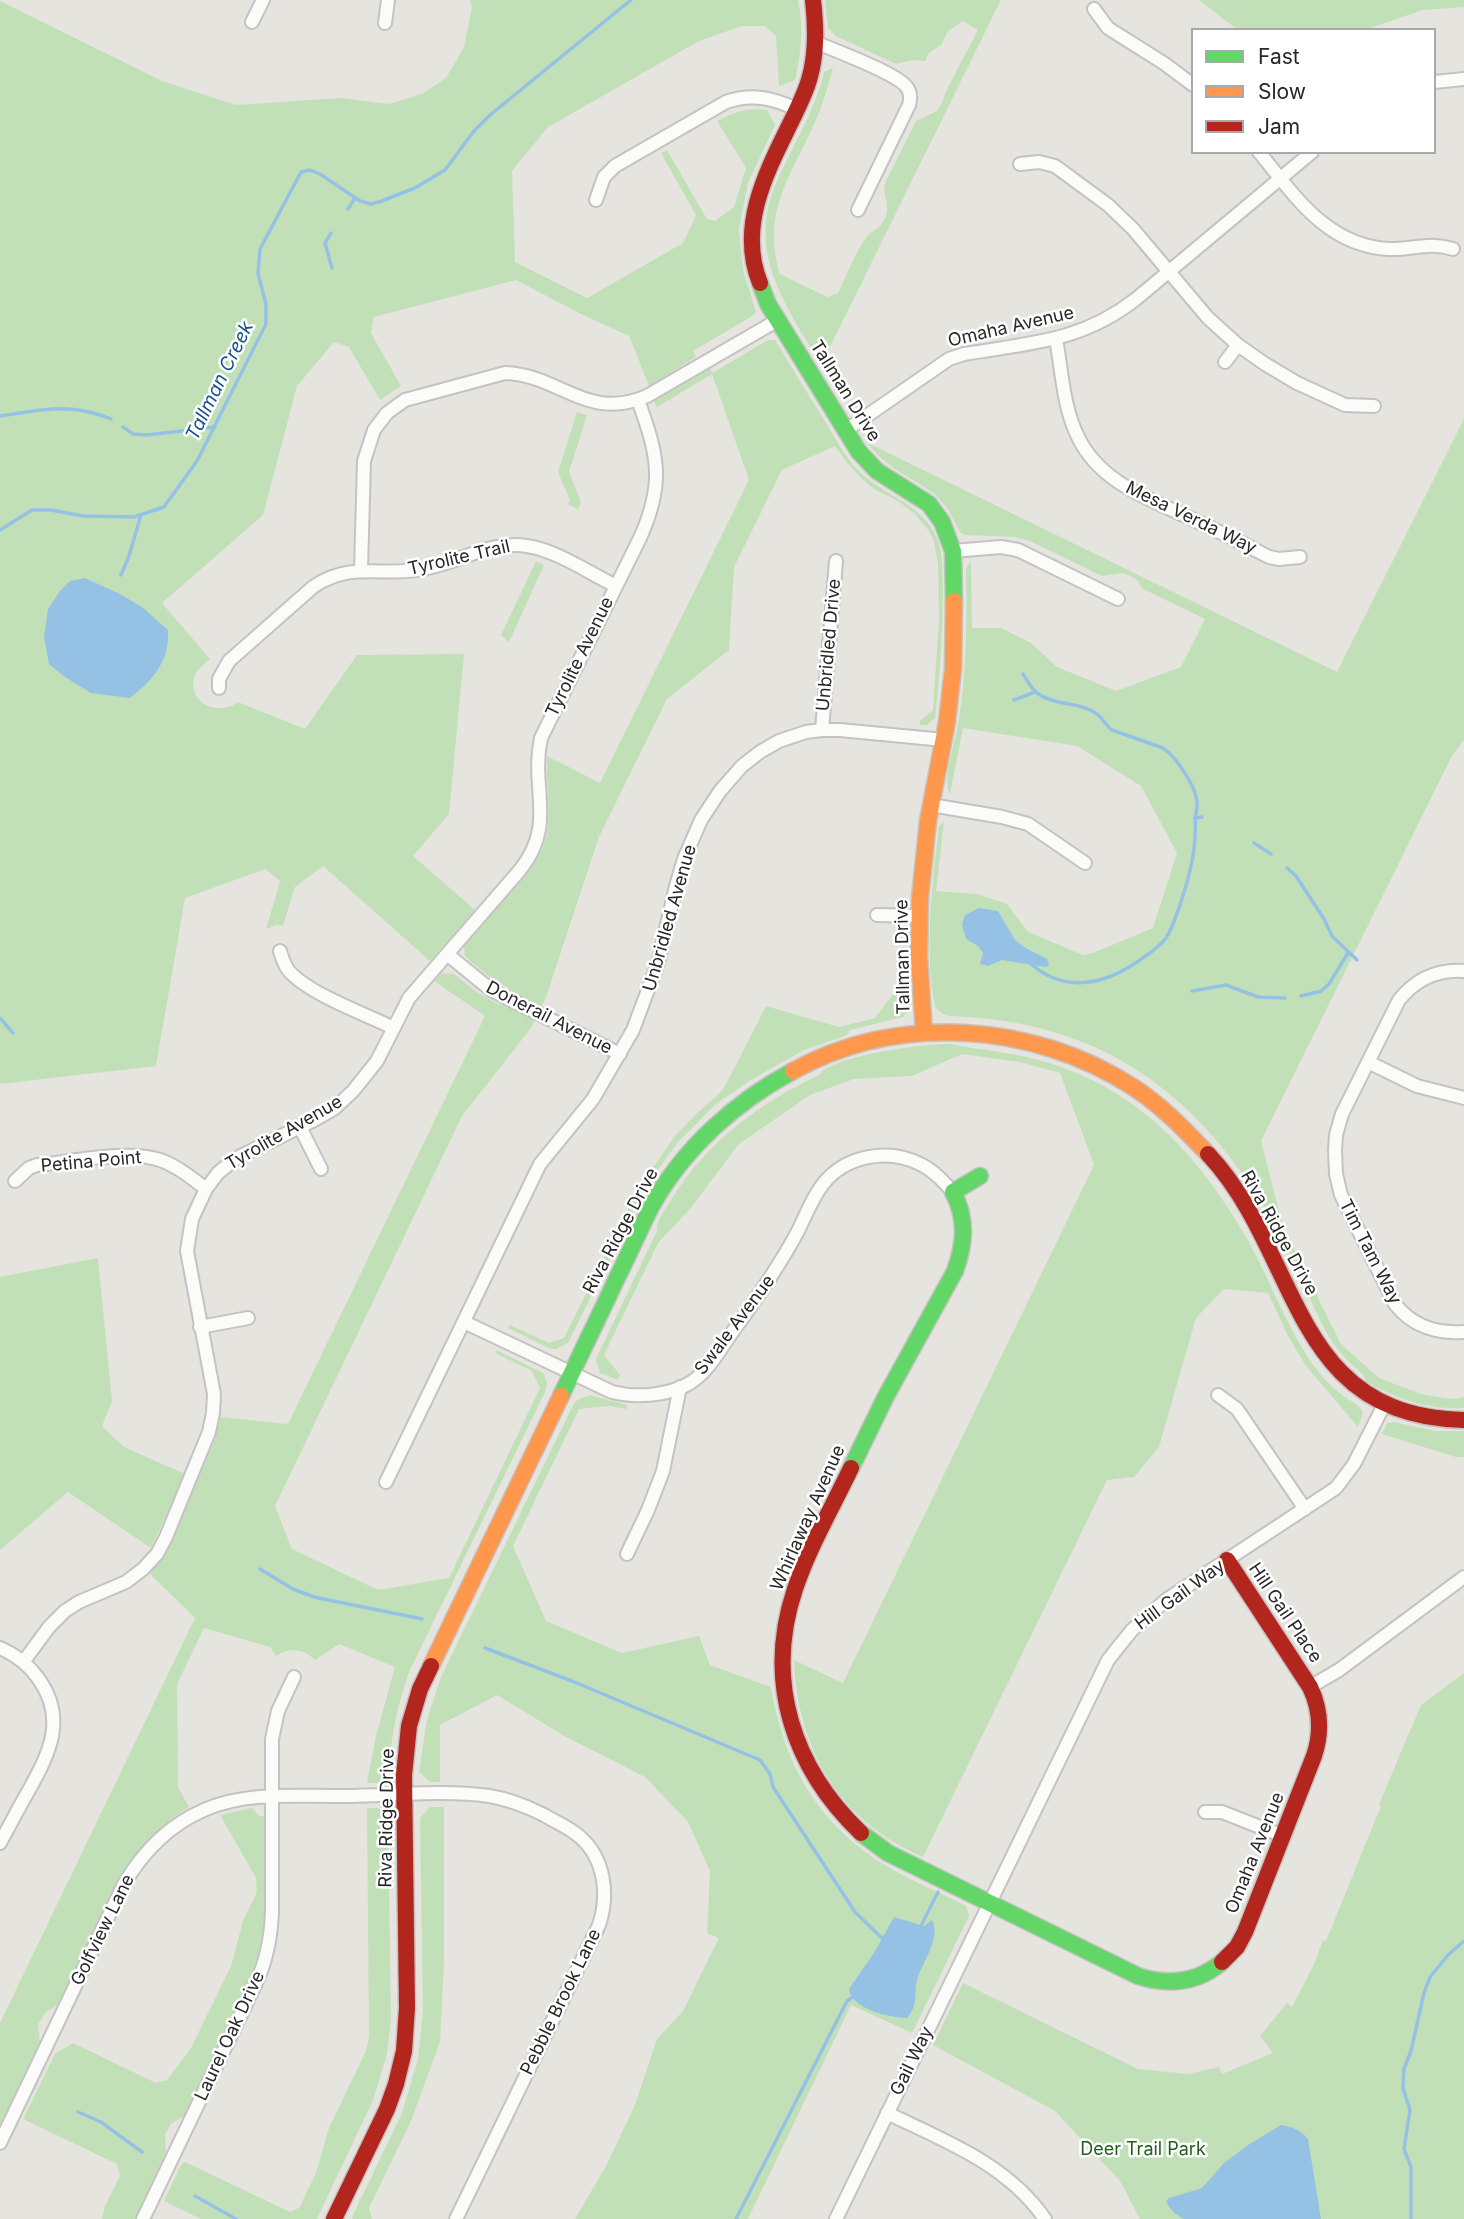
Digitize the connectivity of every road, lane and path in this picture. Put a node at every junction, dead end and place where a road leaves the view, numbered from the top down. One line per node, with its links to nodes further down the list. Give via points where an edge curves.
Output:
1 (263, 0): 5 (street)
2 (388, 0): 6 (street)
3 (813, 0): 7 (street, Tallman Drive)
4 (1094, 9): 10 (street, via 1108,28)
5 (252, 22)
6 (385, 23)
7 (815, 42): 11 (street, Tallman Drive, via 808,82); 17 (street, via 897,79 909,90 909,105)
8 (1464, 79): 9 (street)
9 (1436, 82)
10 (1191, 84)
11 (797, 109): 16 (street, via 762,97 726,103 615,166 604,177); 20 (street, Tallman Drive, via 762,182 752,223 758,276)
12 (1261, 154): 15 (street)
13 (1310, 154): 15 (street, Omaha Avenue)
14 (1020, 164): 19 (street, via 1048,164 1084,186 1122,217)
15 (1280, 178): 18 (street, via 1317,220 1346,239 1384,248 1430,244); 19 (street, Omaha Avenue)
16 (596, 200)
17 (858, 209)
18 (1453, 249)
19 (1169, 271): 21 (street, Omaha Avenue, via 1107,320); 22 (street, via 1200,310)
20 (778, 320): 24 (street); 26 (street, Tallman Drive)
21 (1056, 339): 26 (street, Omaha Avenue, via 949,359); 28 (street, Mesa Verda Way, via 1074,429 1101,468 1130,489 1269,557)
22 (1238, 345): 23 (street); 25 (street, via 1286,376 1345,405)
23 (1225, 362)
24 (638, 400): 30 (street, via 612,405 593,402 528,376 505,373 405,400 387,413 366,449); 31 (street, Tyrolite Avenue, via 655,454 655,492 647,522)
25 (1374, 406)
26 (845, 430): 27 (street, Tallman Drive, via 877,471 934,509)
27 (953, 551): 32 (street, via 1018,550); 35 (street, Tallman Drive, via 955,655)
28 (1300, 557)
29 (836, 561): 34 (street, Unbridled Drive)
30 (361, 570): 31 (street, Tyrolite Trail, via 410,571 493,547 520,545 547,551); 33 (street, Tyrolite Trail, via 332,576 313,587 229,661)
31 (615, 586): 41 (street, Tyrolite Avenue, via 541,738 541,818 535,849)
32 (1118, 599)
33 (219, 688)
34 (822, 730): 35 (street, Unbridled Avenue); 45 (street, Unbridled Avenue, via 797,735 760,752 734,774 712,802 684,859 653,979)
35 (943, 740): 36 (street, Tallman Drive)
36 (931, 805): 37 (street, via 1028,824); 39 (street, Tallman Drive)
37 (1086, 863)
38 (877, 915): 39 (street)
39 (919, 916): 44 (street, Tallman Drive)
40 (279, 951): 43 (street, via 288,970 300,981)
41 (447, 954): 43 (street, Tyrolite Avenue, via 409,998); 45 (street, Donerail Avenue, via 491,990)
42 (1464, 971): 46 (street, Tim Tam Way, via 1437,973 1405,992)
43 (394, 1028): 48 (street, Tyrolite Avenue, via 377,1062 353,1091 335,1108)
44 (924, 1033): 58 (street, Riva Ridge Drive, via 874,1040 821,1057 763,1087 720,1120 682,1161 652,1206); 61 (street, Riva Ridge Drive, via 993,1034 1046,1045 1113,1074 1162,1107 1199,1141 1230,1180 1324,1356 1351,1384)
45 (620, 1055): 55 (street, Unbridled Avenue, via 541,1164)
46 (1368, 1062): 47 (street, via 1425,1089); 57 (street, Tim Tam Way, via 1336,1135 1335,1166 1341,1195 1400,1311 1430,1329)
47 (1464, 1098)
48 (300, 1127): 49 (street); 52 (street, Tyrolite Avenue, via 235,1159)
49 (321, 1169)
50 (980, 1176): 53 (street)
51 (15, 1181): 52 (street, Petina Point, via 37,1165 142,1156 162,1160)
52 (206, 1189): 56 (street, Tyrolite Avenue, via 192,1219 187,1251)
53 (953, 1192): 59 (street, Swale Avenue, via 928,1169 900,1157 864,1158 838,1171 817,1192 774,1273 712,1361); 77 (street, Whirlaway Avenue, via 964,1233 959,1262 867,1433 808,1558 789,1610 782,1671 798,1745 813,1777 842,1817 888,1853)
54 (248, 1318): 56 (street)
55 (464, 1322): 58 (street, Swale Avenue); 63 (street, Unbridled Avenue)
56 (201, 1327): 69 (street, Tyrolite Avenue, via 214,1394 212,1423 162,1546 134,1576 65,1611)
57 (1464, 1332)
58 (571, 1373): 59 (street, Swale Avenue, via 626,1395); 72 (street, Riva Ridge Drive, via 420,1689 407,1738)
59 (680, 1387): 65 (street, via 663,1471)
60 (1219, 1395): 64 (street, via 1237,1409)
61 (1384, 1405): 62 (street, Riva Ridge Drive, via 1424,1418); 64 (street, Hill Gail Way, via 1344,1479)
62 (1464, 1420)
63 (386, 1482)
64 (1305, 1509): 66 (street, Hill Gail Way)
65 (627, 1554)
66 (1227, 1560): 71 (street, Hill Gail Place); 77 (street, Hill Gail Way, via 1155,1608 1113,1652)
67 (1464, 1577): 71 (street)
68 (0, 1648): 69 (street)
69 (23, 1661): 76 (street, via 48,1694 52,1738)
70 (293, 1677): 73 (street, Laurel Oak Drive, via 274,1726)
71 (1310, 1687): 75 (street, Omaha Avenue, via 1319,1711 1319,1742)
72 (404, 1796): 73 (street, Golfview Lane); 81 (street, Riva Ridge Drive, via 404,2051 387,2109); 82 (street, Pebble Brook Lane, via 482,1795 523,1805 580,1837 592,1851 603,1879 604,1908 599,1925)
73 (272, 1797): 79 (street, Golfview Lane, via 235,1800 205,1810 180,1822 143,1856 119,1894); 80 (street, Laurel Oak Drive, via 272,1912 265,1960)
74 (1205, 1812): 75 (street, via 1222,1812)
75 (1283, 1836): 77 (street, Omaha Avenue, via 1239,1945 1219,1967 1194,1980 1166,1983 1146,1979)
76 (0, 1843)
77 (988, 1903): 78 (street, Gail Way)
78 (887, 2113): 83 (street, Gail Way); 84 (street, via 993,2167 1028,2197)
79 (0, 2143)
80 (143, 2219)
81 (334, 2219)
82 (456, 2219)
83 (836, 2219)
84 (1045, 2219)

